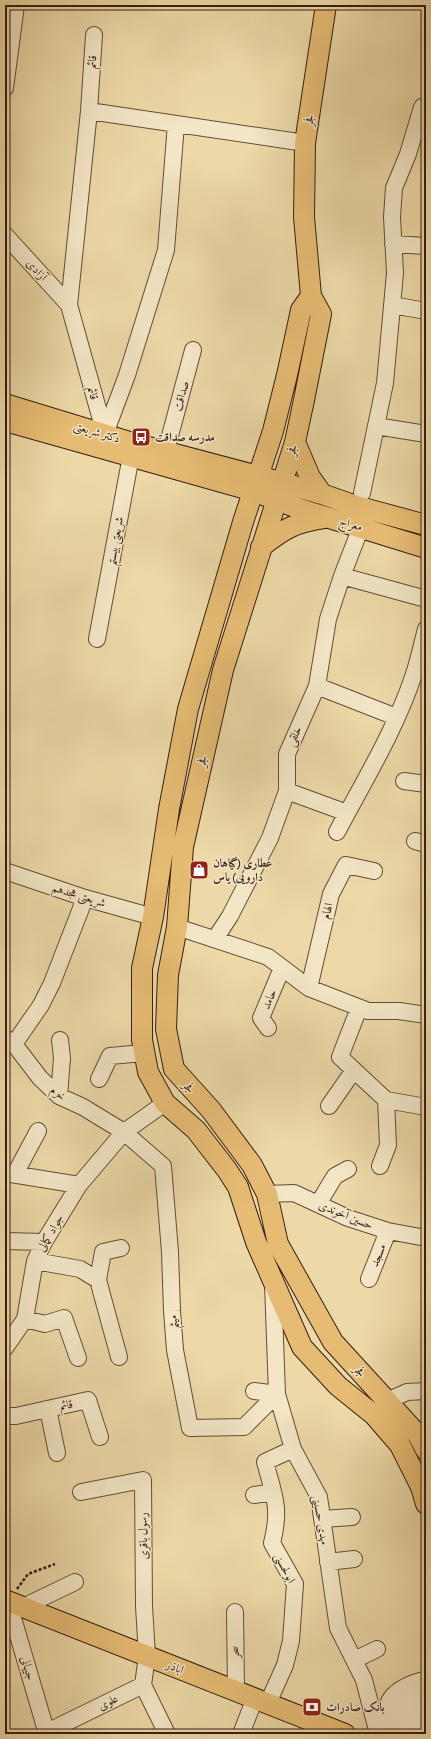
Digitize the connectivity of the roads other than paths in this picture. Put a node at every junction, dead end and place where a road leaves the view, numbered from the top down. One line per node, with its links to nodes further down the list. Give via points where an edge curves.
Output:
1 (16, 5): 4 (street)
2 (326, 5): 8 (main road, فجر)
3 (94, 35): 6 (street, قائم)
4 (5, 88)
5 (422, 107): 10 (street, via 408,154 394,188)
6 (89, 111): 7 (street); 13 (street, قائم)
7 (176, 124): 8 (street); 21 (street, قائم, via 166,250 127,375)
8 (306, 143): 12 (main road, فجر, via 304,217)
9 (5, 234): 13 (street, آزادی)
10 (393, 244): 11 (street); 14 (street, via 395,273)
11 (426, 246)
12 (311, 296): 22 (main road, فجر, via 321,314); 26 (main road, via 301,310 273,431)
13 (68, 305): 21 (street, قائم)
14 (392, 305): 15 (street); 19 (street, via 385,383)
15 (426, 311)
16 (193, 350): 24 (street, صداقت)
17 (5, 404): 21 (main road, دکتر شریعتی)
18 (5, 421): 21 (main road, دکتر شریعتی)
19 (376, 426): 20 (street); 27 (street)
20 (426, 434)
21 (103, 441): 23 (main road, دکتر شریعتی)
22 (294, 442): 25 (main road, فجر); 28 (main road, via 310,477)
23 (132, 450): 24 (main road, دکتر شریعتی); 37 (street, شریعتی بیستم)
24 (164, 458): 26 (main road, دکتر شریعتی); 26 (main road, دکتر شریعتی)
25 (280, 491): 26 (main road, دکتر شریعتی); 28 (main road, معراج); 29 (main road, معراج, via 300,509); 32 (main road, فجر)
26 (252, 492): 48 (main road, via 188,709 169,809)
27 (362, 493)
28 (322, 494): 30 (main road, معراج)
29 (329, 518): 31 (main road, معراج); 32 (main road, via 294,525 279,532)
30 (426, 525)
31 (361, 527): 33 (main road, معراج); 34 (street, خلقی)
32 (260, 547): 49 (main road, فجر, via 223,670 183,847)
33 (426, 548)
34 (342, 576): 35 (street); 38 (street, خلقی, via 328,619)
35 (426, 599)
36 (426, 629): 39 (street, via 414,674)
37 (97, 640)
38 (317, 686): 39 (street); 42 (street, خلقی, via 287,754)
39 (396, 717): 43 (street)
40 (404, 781): 41 (street)
41 (426, 784)
42 (287, 790): 43 (street); 50 (street, خلقی, via 270,838 230,916)
43 (347, 813): 44 (street)
44 (337, 832)
45 (5, 871): 47 (street, شریعتی هجدهم)
46 (374, 871): 52 (street, الهام, via 346,865 332,894)
47 (85, 898): 48 (street, شریعتی هجدهم); 57 (street, via 41,1005)
48 (153, 917): 49 (main road); 58 (main road, via 142,968)
49 (177, 927): 50 (street); 72 (main road, فجر, via 168,975 166,1029 174,1069 211,1110 252,1165)
50 (215, 939): 51 (street, via 268,957)
51 (282, 968): 52 (street); 55 (street, حامد, via 261,1018)
52 (310, 988): 53 (street)
53 (359, 1008): 54 (street); 59 (street, via 340,1057)
54 (426, 1016)
55 (268, 1028)
56 (60, 1040): 61 (street, via 62,1058)
57 (9, 1041): 61 (street, خرم)
58 (144, 1053): 60 (street, via 110,1056); 63 (main road, via 148,1072)
59 (354, 1070): 62 (street); 64 (street)
60 (99, 1079)
61 (59, 1096): 67 (street, خرم, via 83,1107)
62 (386, 1100): 65 (street); 68 (street, via 388,1145)
63 (165, 1102): 67 (street, جواد کمالی); 82 (main road, via 196,1130 238,1187)
64 (329, 1106)
65 (426, 1107)
66 (38, 1131): 70 (street)
67 (124, 1132): 71 (street, جواد کمالی); 89 (street, میثم, via 163,1166 175,1350 190,1428 244,1427)
68 (380, 1166)
69 (348, 1168): 73 (street, via 335,1176)
70 (10, 1173): 71 (street)
71 (79, 1185): 77 (street, جواد کمالی)
72 (267, 1194): 73 (street, حسین آخوندی, via 294,1193); 90 (main road, فجر, via 278,1244 333,1342)
73 (318, 1204): 74 (street, حسین آخوندی, via 348,1218)
74 (388, 1231): 75 (street, حسین آخوندی); 80 (street, مسجد)
75 (426, 1238)
76 (5, 1241): 77 (street)
77 (44, 1242): 79 (street, جواد کمالی)
78 (121, 1248): 81 (street, via 103,1252)
79 (35, 1261): 81 (street, via 80,1269); 83 (street, جواد کمالی)
80 (369, 1279)
81 (98, 1280): 85 (street)
82 (272, 1282): 89 (street, مهدی حسینی); 99 (main road, via 302,1347 338,1386 374,1415 400,1445)
83 (25, 1319): 84 (street, جواد کمالی); 86 (street, via 45,1324 64,1318)
84 (5, 1348)
85 (119, 1357)
86 (78, 1358)
87 (426, 1390): 90 (street, via 407,1392)
88 (254, 1391): 89 (street)
89 (277, 1394): 94 (street, مهدی حسینی)
90 (387, 1401): 95 (main road, فجر, via 418,1436)
91 (48, 1409): 92 (street, قائم); 93 (street, قائم, via 88,1400); 96 (street)
92 (5, 1416)
93 (100, 1437)
94 (293, 1449): 98 (street, ابولحسنی, via 265,1462); 102 (street, مهدی حسینی, via 320,1497)
95 (426, 1450)
96 (57, 1454)
97 (81, 1492): 109 (street, رسول باقری, via 143,1480)
98 (273, 1492): 100 (street); 115 (street, ابولحسنی, via 277,1518 272,1543 295,1584 291,1641 285,1665)
99 (424, 1492)
100 (254, 1495)
101 (352, 1516): 102 (street)
102 (322, 1519): 104 (street, مهدی حسینی)
103 (354, 1559): 104 (street)
104 (328, 1562): 110 (street, مهدی حسینی, via 338,1628)
105 (75, 1582): 106 (street)
106 (12, 1603): 109 (main road, اباذر); 118 (street, جیهانی)
107 (235, 1612): 113 (street, سحر)
108 (377, 1649): 110 (street)
109 (147, 1656): 112 (street); 113 (main road, اباذر)
110 (354, 1660): 122 (street, مهدی حسینی, via 364,1680)
111 (426, 1680): 123 (street, via 408,1684 399,1690 388,1704)
112 (143, 1685): 118 (street, علوی); 119 (street)
113 (236, 1691): 115 (main road, اباذر)
114 (426, 1691): 123 (street, via 407,1699 396,1712)
115 (261, 1701): 120 (street, ابولحسنی); 121 (main road, اباذر)
116 (426, 1704): 123 (street, via 416,1709)
117 (426, 1718): 124 (street)
118 (47, 1733)
119 (167, 1734)
120 (240, 1734)
121 (345, 1734)
122 (378, 1734)
123 (388, 1734)
124 (394, 1734)

